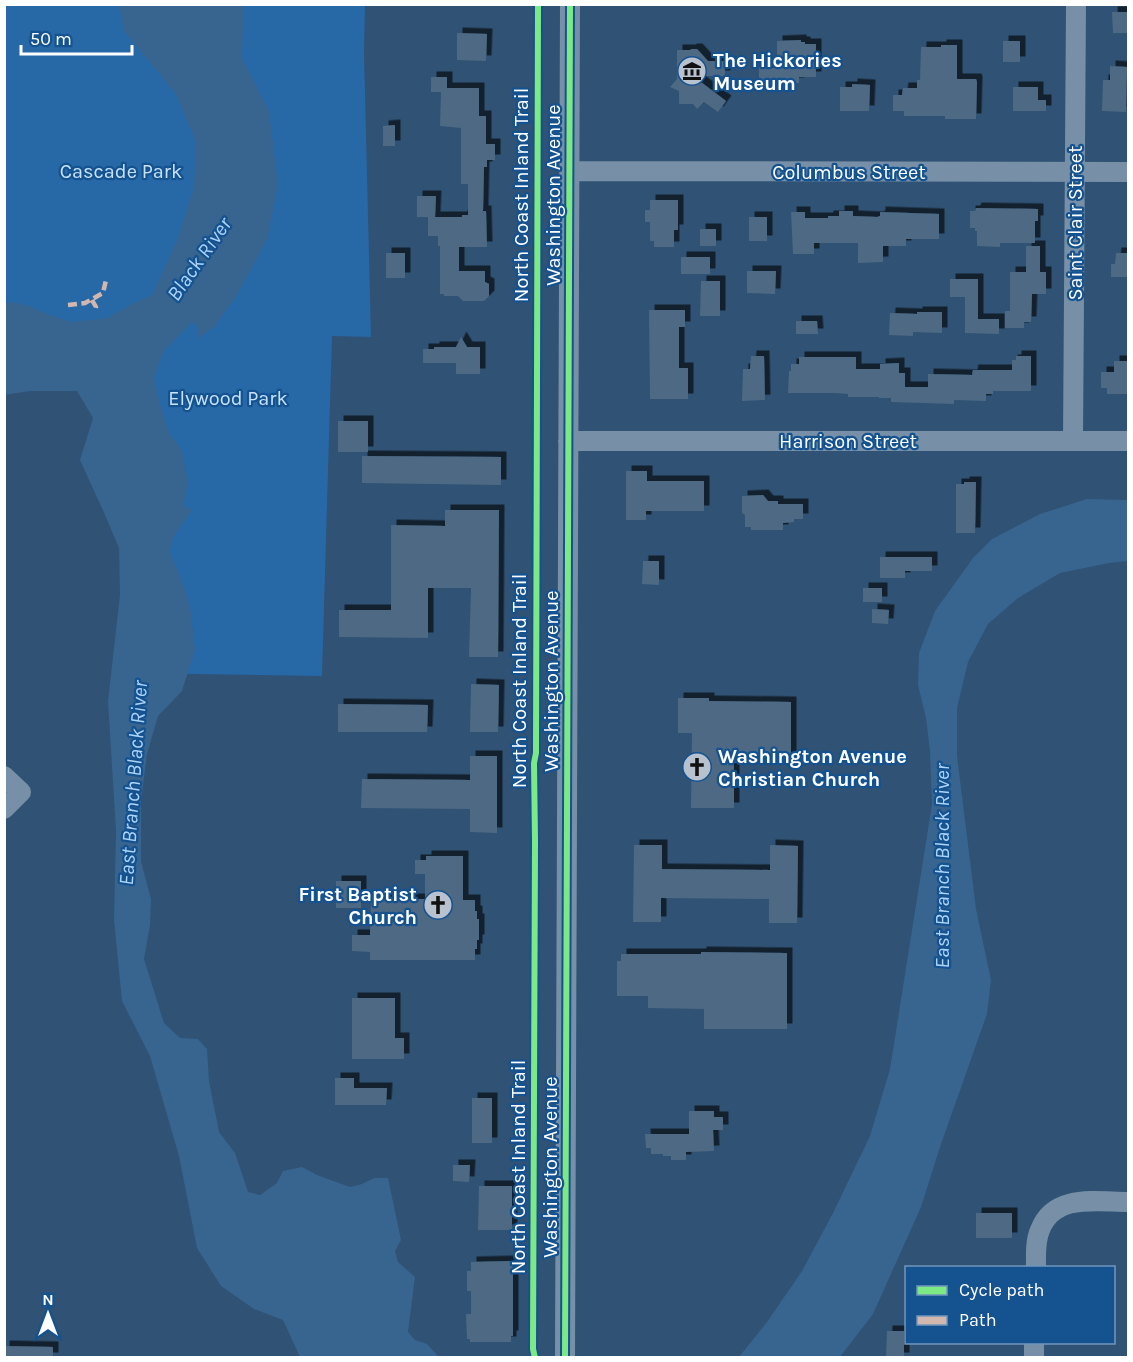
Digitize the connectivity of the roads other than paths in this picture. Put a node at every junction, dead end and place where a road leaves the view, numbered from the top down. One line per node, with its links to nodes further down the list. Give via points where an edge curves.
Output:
1 (570, 4): 3 (street, Washington Avenue)
2 (1076, 4): 4 (street, Saint Clair Street)
3 (569, 171): 4 (street, Columbus Street); 6 (street, Washington Avenue)
4 (1075, 172): 5 (street, Columbus Street); 7 (street, Saint Clair Street)
5 (1128, 172)
6 (568, 441): 7 (street, Harrison Street); 13 (street, Washington Avenue)
7 (1073, 441): 8 (street, Harrison Street)
8 (1128, 441)
9 (4, 776): 10 (street, via 21,792)
10 (4, 809)
11 (1128, 1203): 12 (street, via 1078,1202 1061,1206 1046,1217 1039,1231)
12 (1035, 1266)
13 (565, 1358)

